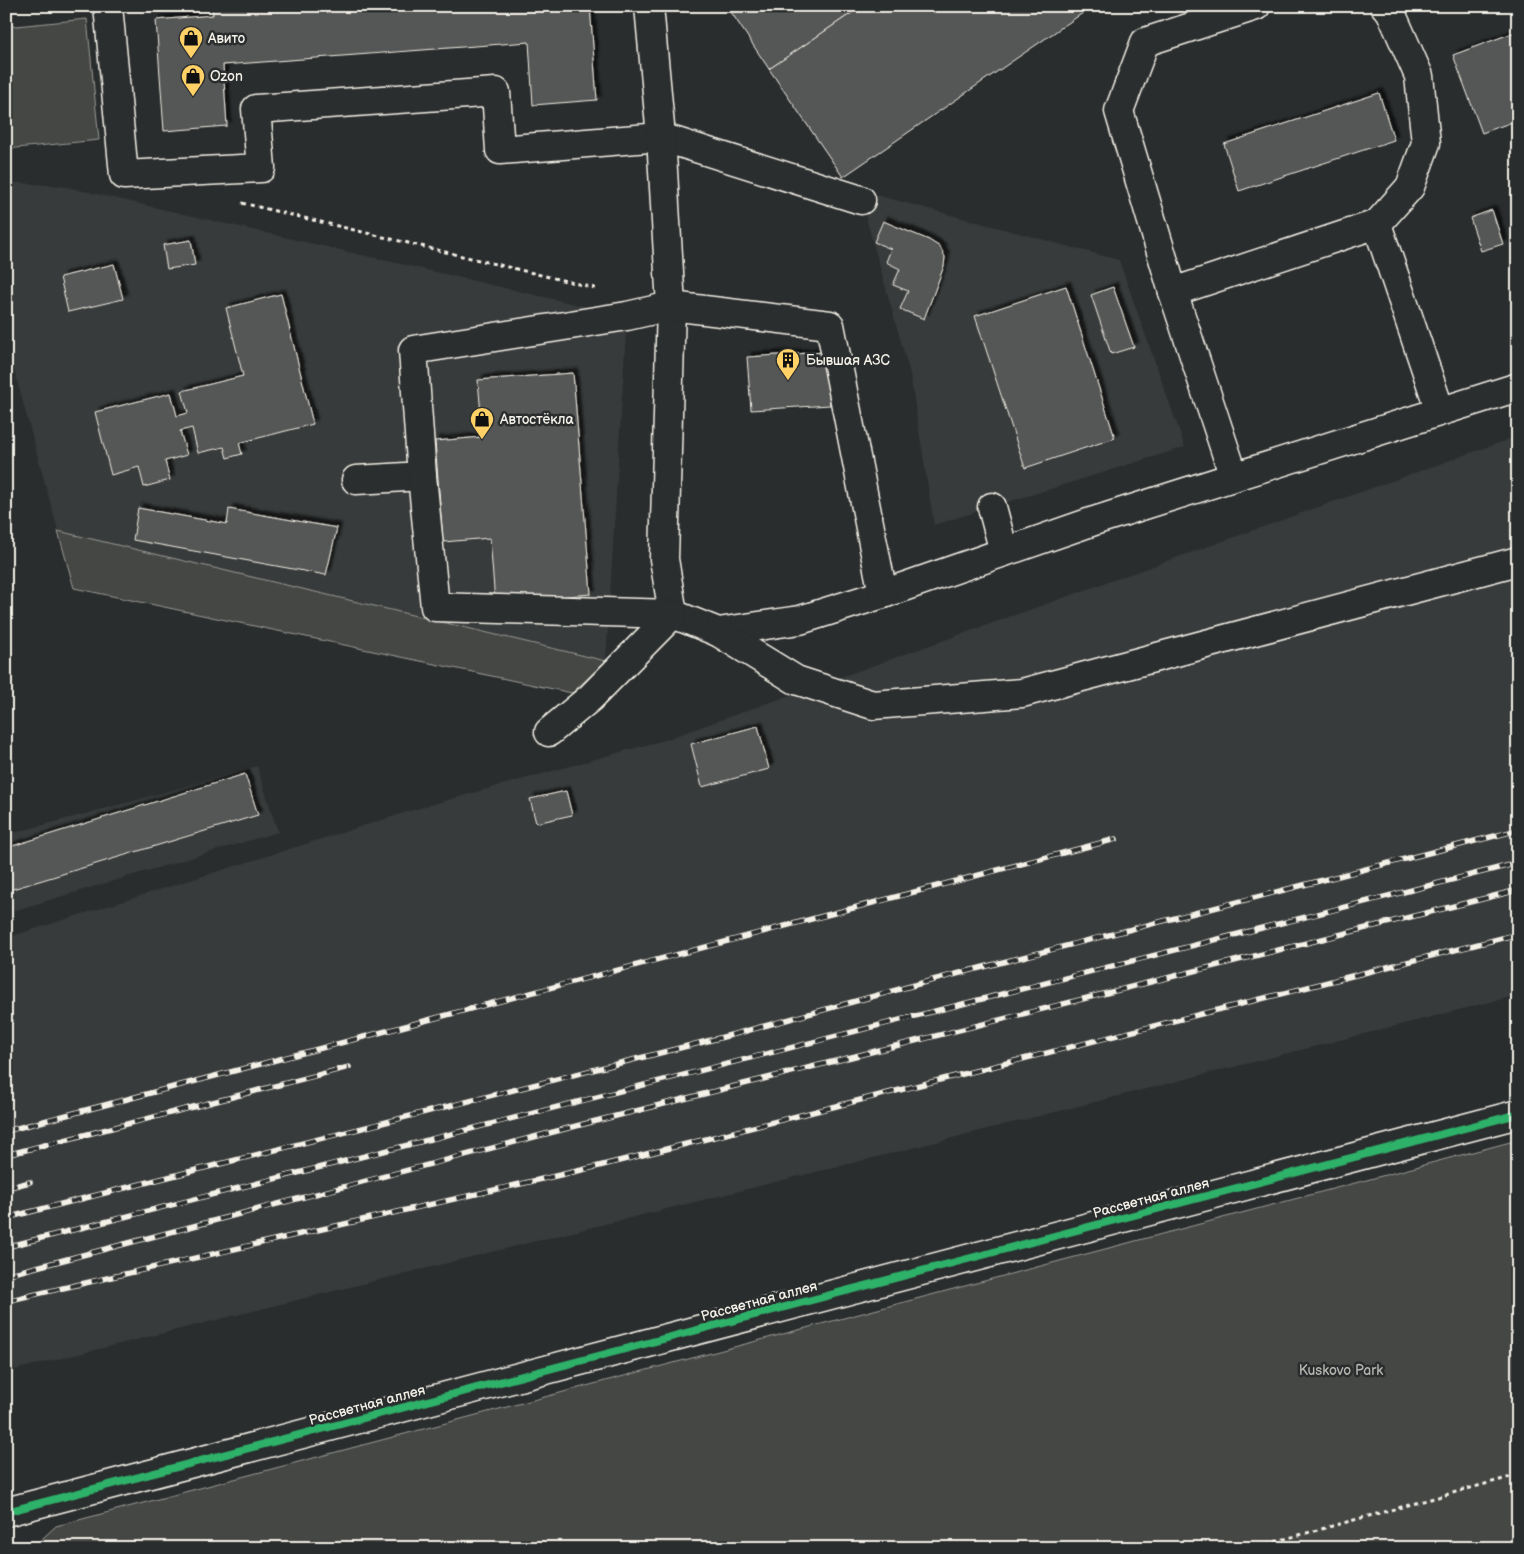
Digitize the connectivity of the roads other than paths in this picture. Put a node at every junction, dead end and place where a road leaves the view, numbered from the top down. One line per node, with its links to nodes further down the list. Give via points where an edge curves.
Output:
1 (108, 6): 5 (street, via 124,175 261,168 256,109 266,108 496,92 500,150)
2 (649, 6): 5 (street)
3 (1256, 6): 8 (street, via 1145,42 1120,111)
4 (1386, 6): 7 (street, via 1419,76 1426,143 1410,187)
5 (661, 137): 6 (street); 9 (street)
6 (861, 200)
7 (1377, 224): 8 (street); 11 (street)
8 (1173, 292): 13 (street)
9 (671, 306): 12 (street, via 628,316 413,350); 18 (street, via 830,325); 19 (street, via 664,559)
10 (1513, 385): 11 (street)
11 (1440, 412): 13 (street)
12 (422, 476): 14 (street); 19 (street, via 435,607)
13 (1234, 476): 16 (street)
14 (356, 480)
15 (992, 506): 16 (street)
16 (1004, 552): 18 (street)
17 (1518, 561): 20 (street, via 1022,693 873,705 796,680)
18 (883, 594): 20 (street, via 800,620)
19 (674, 614): 20 (street); 21 (street, via 604,685)
20 (718, 632)
21 (550, 732)
22 (1518, 1114): 23 (street, Рассветная аллея)
23 (6, 1512)

